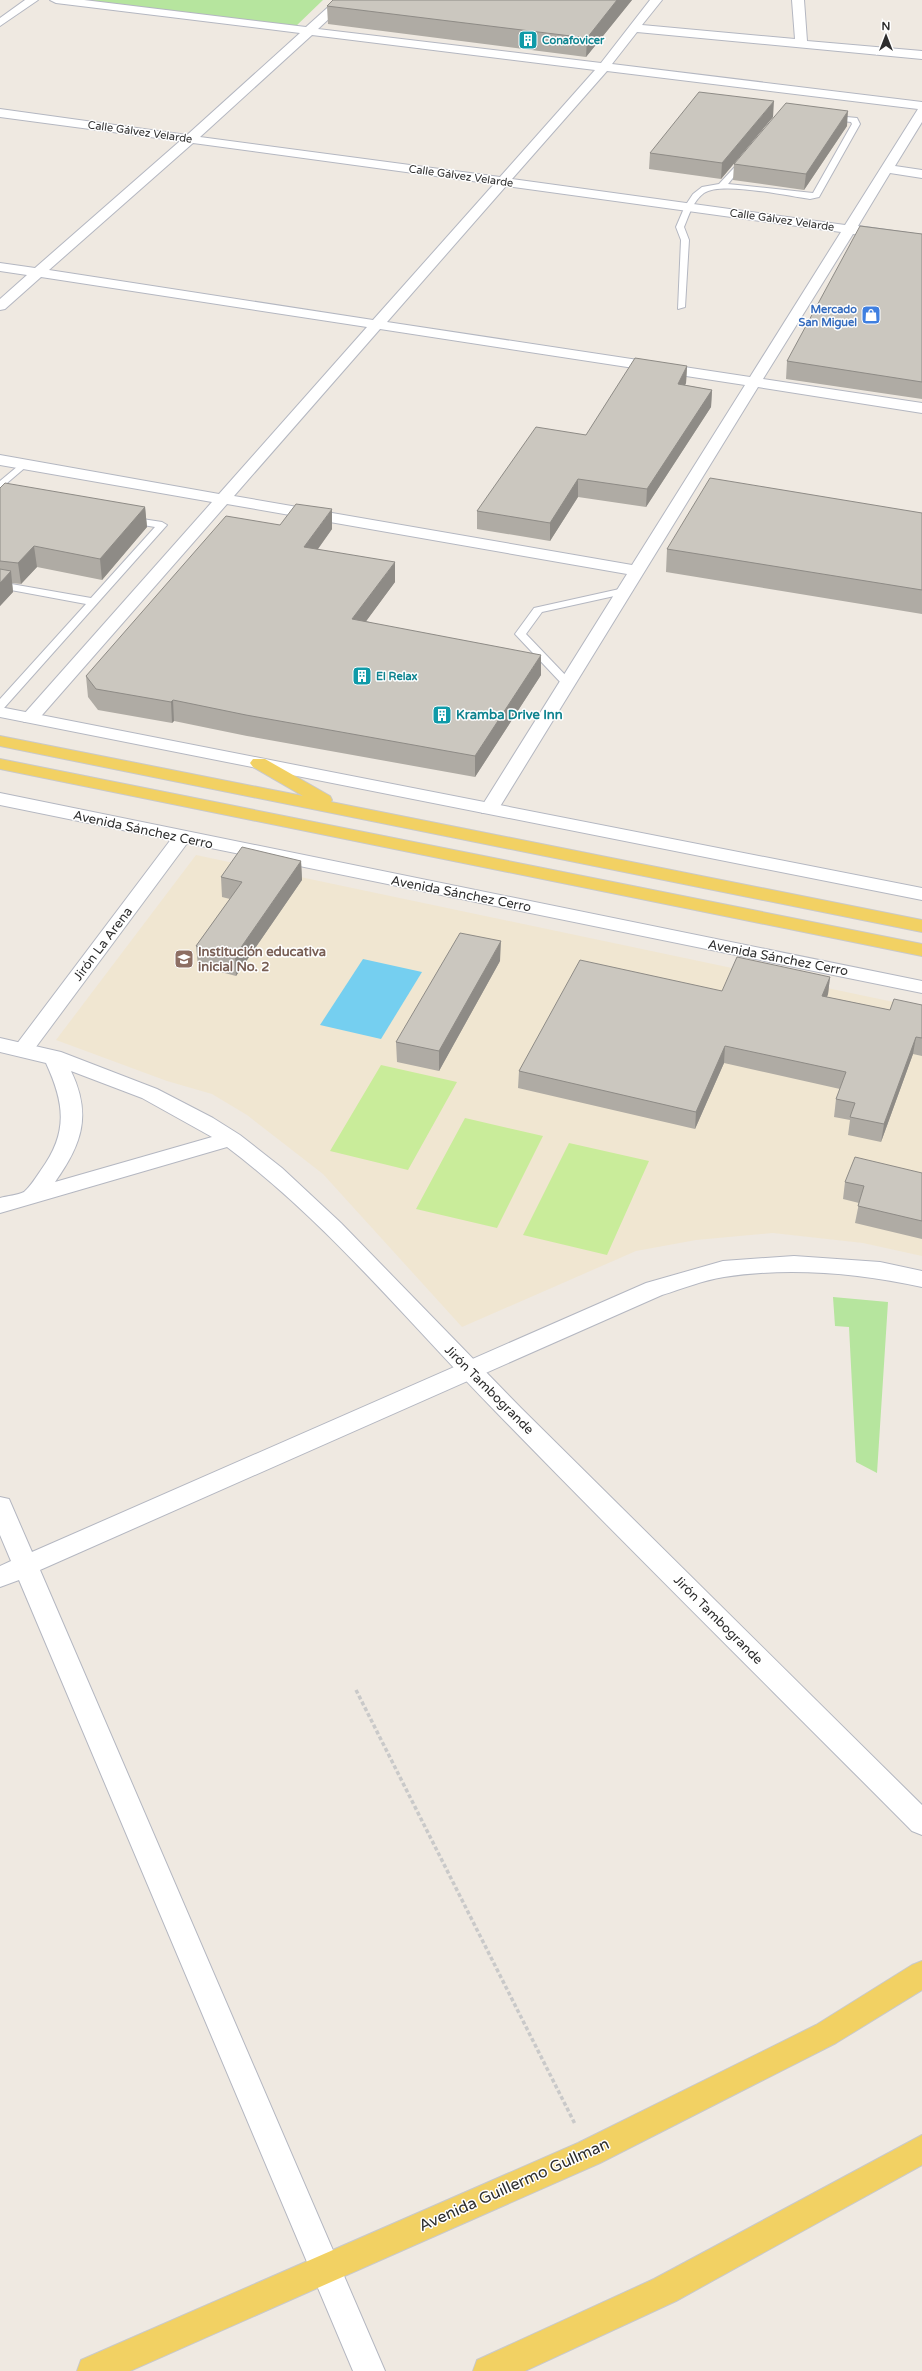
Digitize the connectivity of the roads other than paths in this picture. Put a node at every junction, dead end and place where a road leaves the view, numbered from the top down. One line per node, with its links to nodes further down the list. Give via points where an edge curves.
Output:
1 (32, 0): 6 (street)
2 (56, 0): 8 (street)
3 (343, 0): 8 (street)
4 (656, 0): 7 (street)
5 (798, 0): 9 (street)
6 (0, 23)
7 (636, 28): 9 (street); 11 (street)
8 (310, 31): 11 (street); 16 (street)
9 (801, 43): 10 (street)
10 (922, 54)
11 (604, 67): 12 (street); 20 (street)
12 (922, 106)
13 (922, 112): 18 (street)
14 (0, 113): 16 (street, Calle Gálvez Velarde)
15 (818, 115): 21 (lane, via 854,120 856,124 816,195)
16 (190, 139): 20 (street, Calle Gálvez Velarde); 26 (street)
17 (752, 150): 21 (lane)
18 (887, 169): 19 (street); 23 (street)
19 (922, 174)
20 (503, 182): 22 (street, Calle Gálvez Velarde); 29 (street)
21 (722, 185): 22 (lane, via 705,189)
22 (687, 207): 23 (street, Calle Gálvez Velarde); 28 (lane, via 680,227 685,240)
23 (849, 229): 24 (street, Calle Gálvez Velarde); 30 (street)
24 (922, 239)
25 (0, 266): 26 (street)
26 (38, 272): 27 (street); 29 (street)
27 (0, 306)
28 (681, 307)
29 (377, 324): 30 (street); 35 (street)
30 (754, 382): 31 (street); 37 (street)
31 (922, 408)
32 (0, 460): 33 (street)
33 (24, 464): 34 (lane); 35 (street)
34 (0, 486)
35 (223, 499): 37 (street); 44 (street)
36 (116, 517): 40 (lane, via 162,525)
37 (636, 571): 39 (street)
38 (0, 585): 40 (lane)
39 (624, 591): 41 (street); 41 (lane, via 538,610 520,634)
40 (94, 602): 42 (lane)
41 (567, 683): 49 (street)
42 (0, 706)
43 (0, 712): 44 (street)
44 (30, 718): 46 (street)
45 (0, 741): 50 (main road)
46 (259, 763): 49 (street); 50 (main road)
47 (0, 764): 54 (main road)
48 (0, 799): 51 (street, Avenida Sánchez Cerro)
49 (488, 808): 52 (street)
50 (340, 810): 53 (main road)
51 (182, 838): 55 (street, Avenida Sánchez Cerro); 57 (street, Jirón La Arena)
52 (922, 894)
53 (922, 926)
54 (922, 950)
55 (922, 987)
56 (0, 1045): 57 (street, Jirón Tambogrande)
57 (23, 1050): 58 (street, Jirón Tambogrande)
58 (54, 1057): 59 (street, Jirón Tambogrande, via 100,1072 164,1100); 60 (street, via 66,1080 72,1102 72,1126 66,1150 56,1168)
59 (230, 1139): 60 (street); 63 (street, Jirón Tambogrande, via 278,1175 320,1214)
60 (32, 1196): 61 (street)
61 (0, 1206)
62 (922, 1279): 63 (street, via 880,1270 794,1264 723,1269 654,1289)
63 (469, 1371): 65 (street); 67 (street, Jirón Tambogrande)
64 (0, 1506): 65 (street)
65 (26, 1567): 66 (street); 70 (street)
66 (0, 1577)
67 (922, 1823)
68 (922, 1974): 70 (main road, Avenida Guillermo Gullman, via 826,2034 589,2153)
69 (922, 2149): 73 (main road, via 665,2290)
70 (326, 2268): 71 (main road, Avenida Guillermo Gullman); 72 (street)
71 (93, 2371)
72 (369, 2371)
73 (489, 2371)

